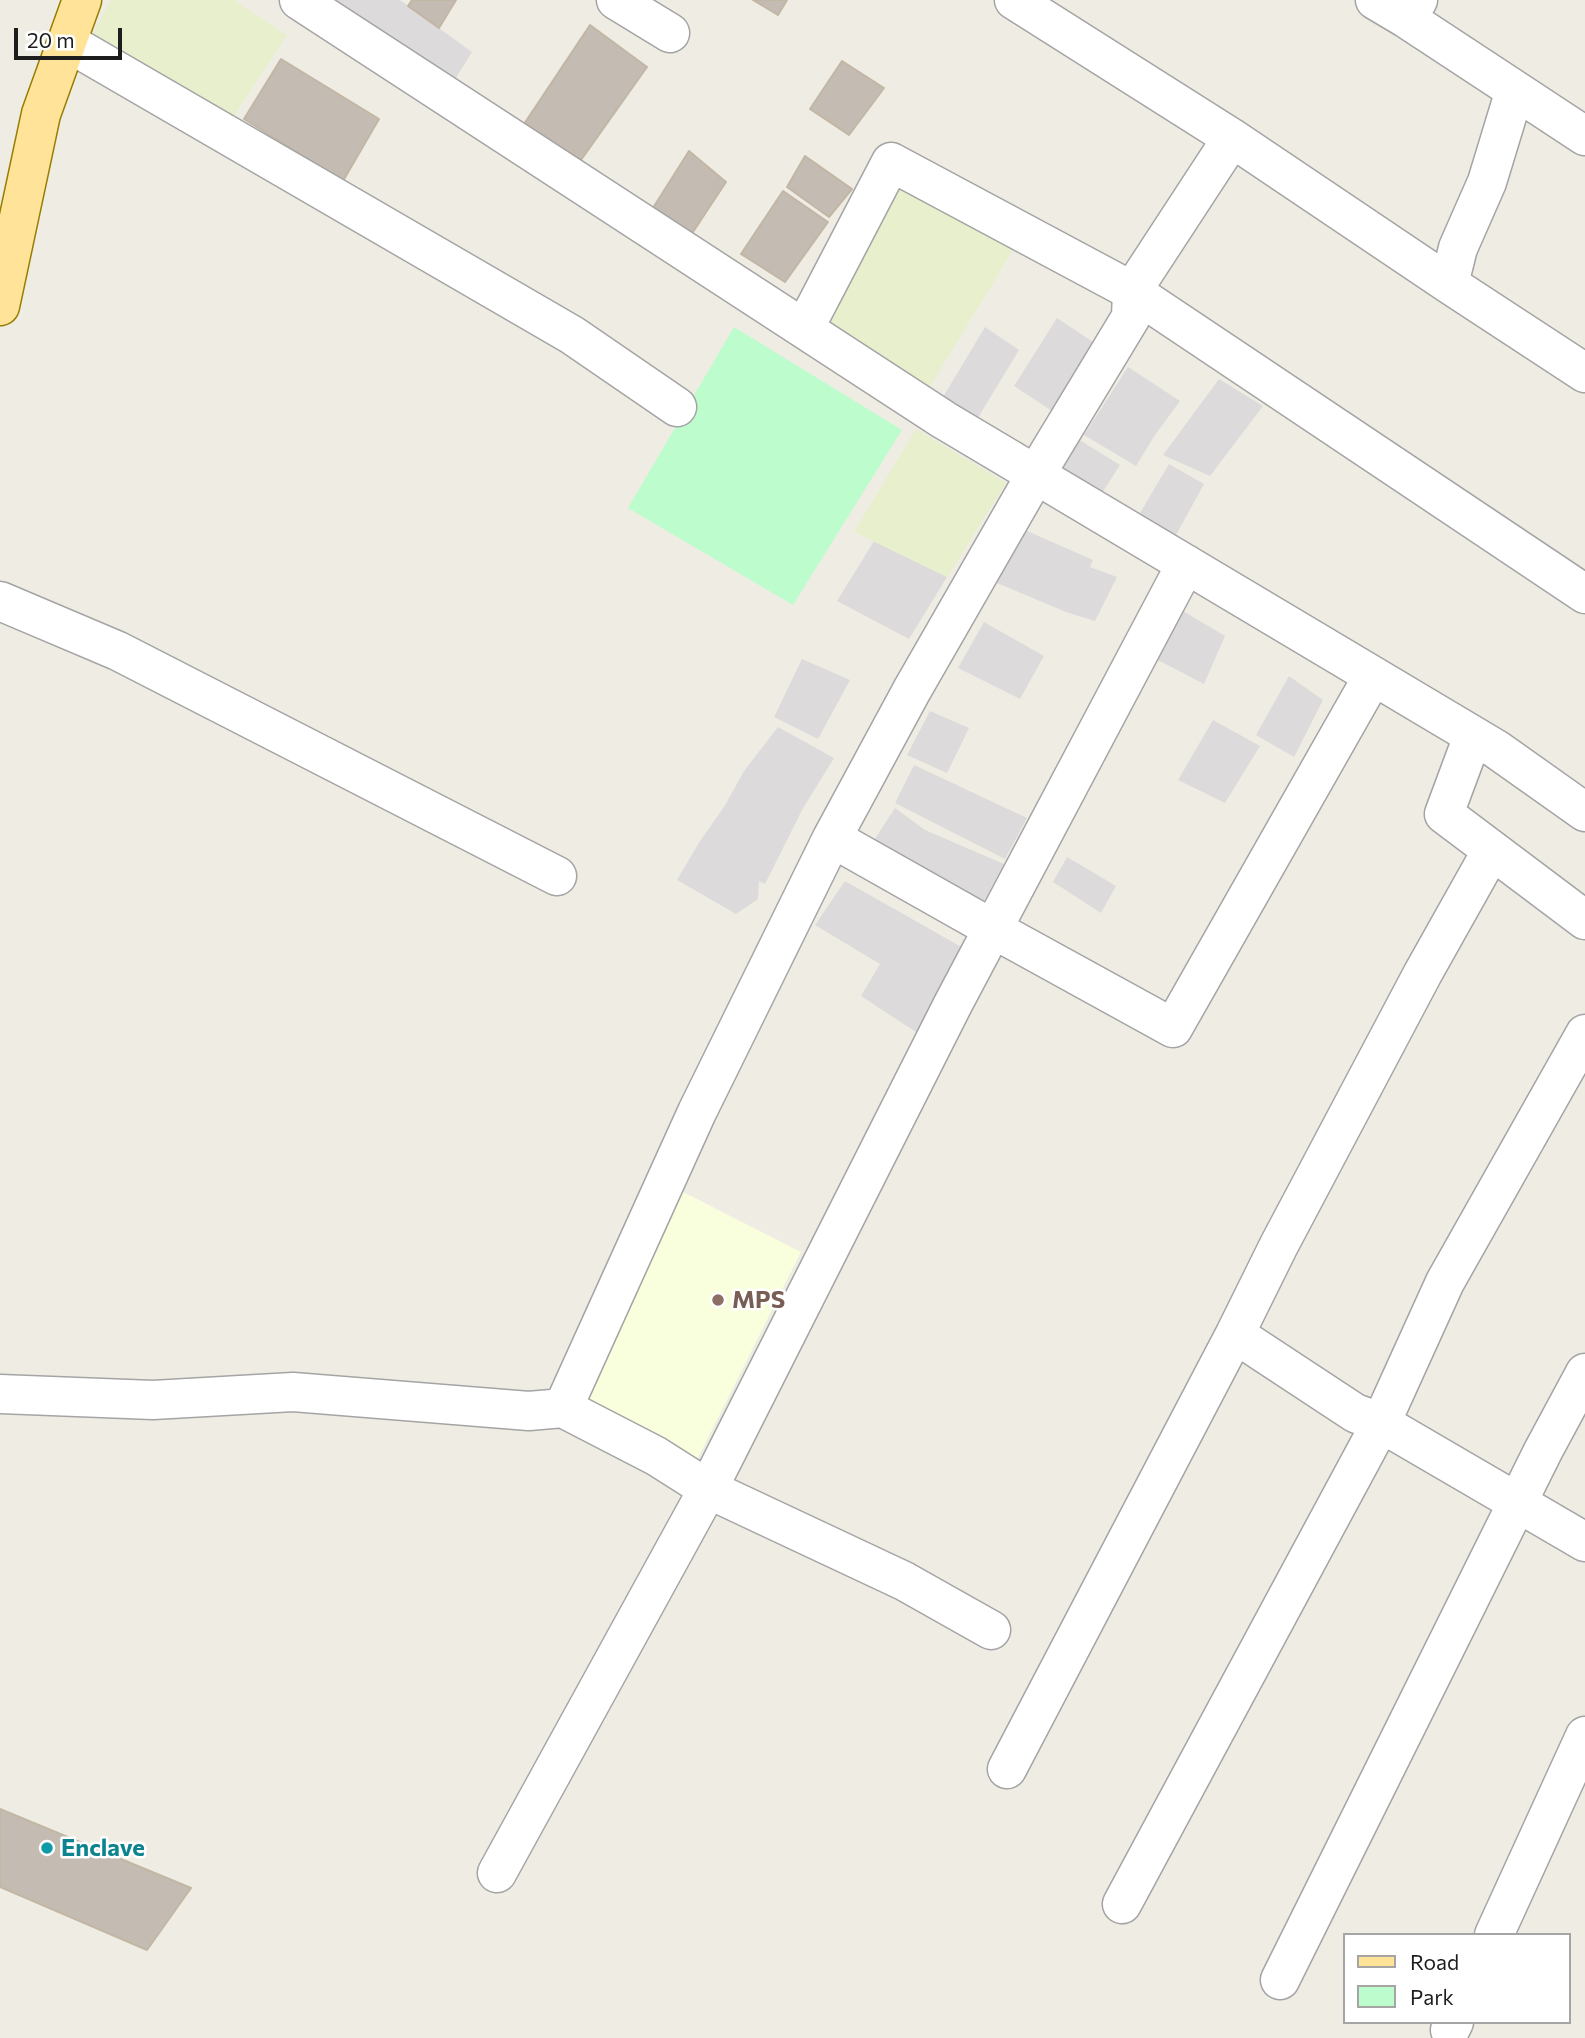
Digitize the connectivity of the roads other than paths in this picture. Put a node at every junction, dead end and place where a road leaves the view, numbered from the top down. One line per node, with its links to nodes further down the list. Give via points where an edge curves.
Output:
1 (82, 0): 7 (main road)
2 (299, 0): 14 (street)
3 (616, 0): 6 (street)
4 (1014, 0): 10 (street)
5 (1400, 6): 8 (street)
6 (670, 33)
7 (67, 42): 13 (main road, via 41,114); 16 (street, via 572,335)
8 (1515, 90): 9 (street); 11 (street)
9 (1585, 136)
10 (1232, 138): 11 (street); 12 (street)
11 (1449, 284): 15 (street)
12 (1132, 291): 14 (street, via 891,162); 17 (street, via 1131,317); 19 (street)
13 (0, 306)
14 (804, 329): 17 (street)
15 (1585, 373)
16 (677, 407)
17 (1036, 474): 18 (street); 24 (street)
18 (1186, 564): 21 (street); 28 (street)
19 (1585, 594)
20 (0, 601): 26 (street, via 118,650)
21 (1373, 676): 22 (street); 28 (street, via 1173,1028)
22 (1473, 736): 23 (street); 25 (street, via 1444,814)
23 (1585, 812)
24 (832, 838): 28 (street); 33 (street, via 697,1112)
25 (1492, 850): 27 (street); 30 (street)
26 (557, 876)
27 (1585, 920)
28 (993, 929): 35 (street)
29 (1585, 1034): 34 (street, via 1445,1282)
30 (1236, 1334): 34 (street, via 1355,1413); 40 (street)
31 (1585, 1373): 36 (street)
32 (0, 1394): 33 (street, via 153,1400 293,1392 528,1411)
33 (563, 1408): 35 (street)
34 (1381, 1423): 36 (street); 42 (street)
35 (708, 1489): 38 (street, via 904,1581); 41 (street)
36 (1518, 1503): 37 (street); 44 (street)
37 (1585, 1542)
38 (991, 1630)
39 (1585, 1736): 43 (street)
40 (1007, 1769)
41 (497, 1873)
42 (1122, 1904)
43 (1495, 1933)
44 (1280, 1980)

